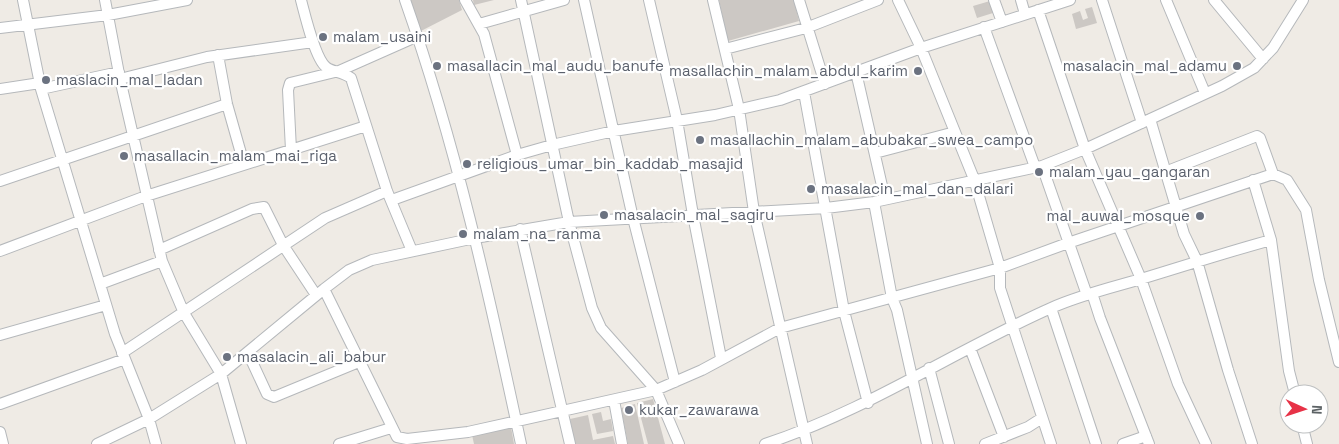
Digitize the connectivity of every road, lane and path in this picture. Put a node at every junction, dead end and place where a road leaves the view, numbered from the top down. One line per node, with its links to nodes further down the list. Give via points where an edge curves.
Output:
1 (23, 0): 27 (street)
2 (105, 0): 24 (street)
3 (188, 0): 24 (street)
4 (301, 0): 33 (street)
5 (405, 0): 32 (street)
6 (465, 0): 28 (street)
7 (521, 0): 23 (street)
8 (564, 0): 23 (street)
9 (584, 0): 51 (street)
10 (648, 0): 48 (street)
11 (713, 0): 35 (street)
12 (799, 0): 30 (street)
13 (878, 0): 30 (street)
14 (898, 0): 34 (street)
15 (994, 0): 26 (street)
16 (1021, 0): 25 (street)
17 (1070, 0): 22 (street)
18 (1102, 0): 49 (street)
19 (1166, 0): 45 (street)
20 (1216, 0): 37 (street)
21 (1302, 0): 37 (street)
22 (1038, 10): 25 (street); 55 (street)
23 (523, 11): 28 (street); 54 (street)
24 (108, 14): 27 (street); 40 (street)
25 (1025, 14): 26 (street)
26 (1002, 22): 31 (street)
27 (28, 23): 29 (street); 42 (street)
28 (479, 24): 58 (street)
29 (0, 28)
30 (806, 28): 35 (street); 41 (street)
31 (984, 28): 34 (street); 61 (street)
32 (418, 36): 38 (street); 64 (street)
33 (313, 42): 36 (street); 38 (street, via 326,68)
34 (921, 48): 39 (street); 52 (street)
35 (724, 49): 47 (street)
36 (218, 56): 40 (street); 46 (street)
37 (1263, 59): 45 (street, via 1254,68)
38 (339, 71): 50 (street, via 351,78); 56 (street, via 289,85)
39 (856, 72): 41 (street); 57 (street)
40 (120, 75): 42 (street); 53 (street)
41 (825, 84): 44 (street)
42 (40, 86): 43 (street); 59 (street)
43 (0, 89)
44 (804, 92): 47 (street); 73 (street)
45 (1205, 93): 49 (street)
46 (227, 104): 53 (street); 60 (street)
47 (739, 109): 48 (street); 74 (street)
48 (676, 120): 51 (street); 75 (street)
49 (1146, 121): 55 (street); 62 (street)
50 (366, 126): 56 (street); 68 (street)
51 (614, 131): 54 (street); 76 (street)
52 (955, 132): 57 (street); 65 (street)
53 (133, 136): 59 (street); 69 (street)
54 (552, 146): 58 (street); 78 (street)
55 (1086, 149): 61 (street); 79 (street)
56 (291, 150): 60 (street)
57 (875, 154): 70 (street)
58 (517, 155): 64 (street)
59 (63, 161): 67 (street); 77 (street)
60 (244, 164): 69 (street)
61 (1038, 167): 65 (street); 83 (street)
62 (1165, 172): 63 (street, via 1257,136); 72 (street)
63 (1273, 174): 66 (street); 107 (street, via 1287,180 1306,210)
64 (458, 176): 68 (street); 81 (street)
65 (974, 179): 70 (street); 89 (street)
66 (1253, 180): 72 (street); 82 (street)
67 (0, 181)
68 (390, 195): 84 (street, via 325,218); 86 (street)
69 (146, 196): 77 (street); 87 (street)
70 (885, 199): 71 (street)
71 (874, 202): 73 (street); 94 (street)
72 (1176, 206): 79 (street); 88 (street, via 1184,234)
73 (826, 208): 74 (street); 97 (street)
74 (754, 212): 75 (street); 100 (street)
75 (693, 215): 76 (street); 105 (street)
76 (633, 218): 78 (street); 111 (street)
77 (81, 221): 85 (street); 91 (street)
78 (569, 222): 80 (street); 113 (street, via 585,288 601,328)
79 (1117, 227): 83 (street); 90 (street)
80 (520, 229): 81 (street); 117 (street)
81 (475, 238): 86 (street); 120 (street)
82 (1271, 240): 88 (street); 112 (street)
83 (1068, 243): 89 (street); 93 (street)
84 (283, 245): 87 (street, via 267,210 259,206); 92 (street); 98 (street)
85 (0, 251)
86 (412, 251): 92 (street, via 372,260)
87 (161, 256): 91 (street); 98 (street)
88 (1197, 261): 90 (street); 146 (street)
89 (1000, 268): 94 (street); 99 (street, via 1000,288)
90 (1141, 280): 93 (street); 145 (street, via 1178,384)
91 (100, 284): 95 (street)
92 (320, 292): 103 (street); 106 (street)
93 (1089, 294): 96 (street); 126 (street)
94 (892, 298): 97 (street); 110 (street)
95 (106, 304): 101 (street); 104 (street)
96 (1051, 308): 99 (street); 143 (street)
97 (844, 311): 100 (street); 115 (street)
98 (184, 313): 104 (street); 109 (street)
99 (1013, 327): 102 (street); 118 (street)
100 (780, 328): 105 (street); 121 (street)
101 (0, 334)
102 (970, 348): 108 (street); 125 (street)
103 (248, 352): 106 (street, via 267,394 274,397); 109 (street)
104 (124, 356): 116 (street); 119 (street)
105 (721, 358): 111 (street)
106 (359, 362): 124 (street)
107 (1339, 362)
108 (929, 368): 110 (street); 140 (street)
109 (221, 374): 119 (street); 130 (street)
110 (913, 376): 115 (street); 139 (street)
111 (675, 382): 113 (street)
112 (1292, 384)
113 (656, 390): 114 (street); 136 (street)
114 (614, 400): 117 (street); 135 (street)
115 (868, 403): 121 (street)
116 (0, 404)
117 (563, 411): 120 (street); 134 (street)
118 (1042, 418): 125 (street); 142 (street)
119 (149, 419): 128 (street); 129 (street)
120 (516, 421): 123 (street); 133 (street)
121 (804, 431): 137 (street); 138 (street)
122 (0, 432): 127 (street)
123 (468, 432): 124 (street, via 407,439); 132 (street)
124 (395, 436): 131 (street)
125 (1004, 437): 141 (street)
126 (1147, 440): 144 (street)
127 (3, 444)
128 (97, 444)
129 (156, 444)
130 (241, 444)
131 (339, 444)
132 (468, 444)
133 (521, 444)
134 (570, 444)
135 (622, 444)
136 (679, 444)
137 (765, 444)
138 (807, 444)
139 (927, 444)
140 (949, 444)
141 (985, 444)
142 (1051, 444)
143 (1096, 444)
144 (1123, 444)
145 (1206, 444)
146 (1252, 444)

